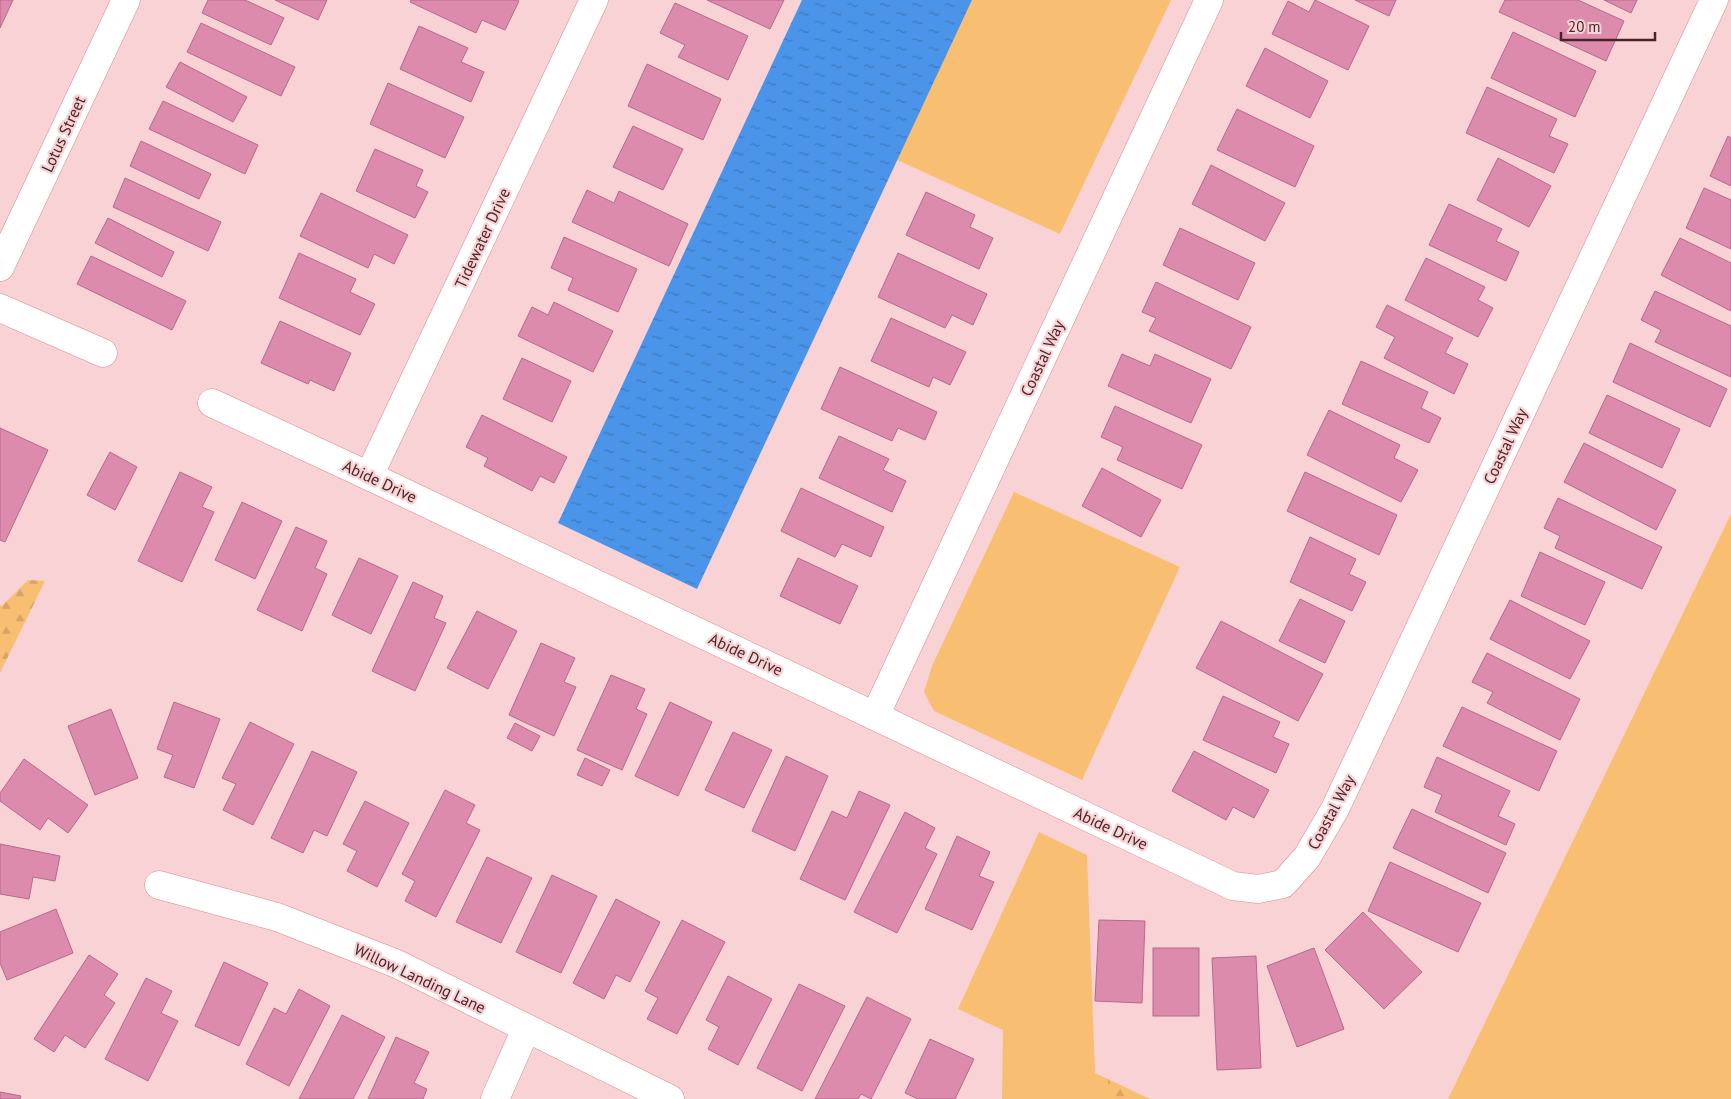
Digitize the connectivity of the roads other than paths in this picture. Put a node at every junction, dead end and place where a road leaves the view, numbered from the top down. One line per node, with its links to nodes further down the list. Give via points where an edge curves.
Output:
1 (126, 0): 5 (street, Lotus Street)
2 (594, 0): 9 (street, Tidewater Drive)
3 (1209, 0): 10 (street, Coastal Way)
4 (1714, 0): 11 (street, Coastal Way, via 1336,809 1307,857)
5 (0, 267)
6 (0, 308): 7 (street)
7 (102, 353)
8 (212, 403): 9 (street, Abide Drive)
9 (369, 476): 10 (street, Abide Drive)
10 (875, 716): 11 (street, Abide Drive, via 1233,886 1258,889)
11 (1283, 884)
12 (159, 885): 13 (street, Willow Landing Lane, via 277,917 397,964)
13 (526, 1028): 14 (street); 15 (street, Willow Landing Lane)
14 (495, 1099)
15 (670, 1099)

